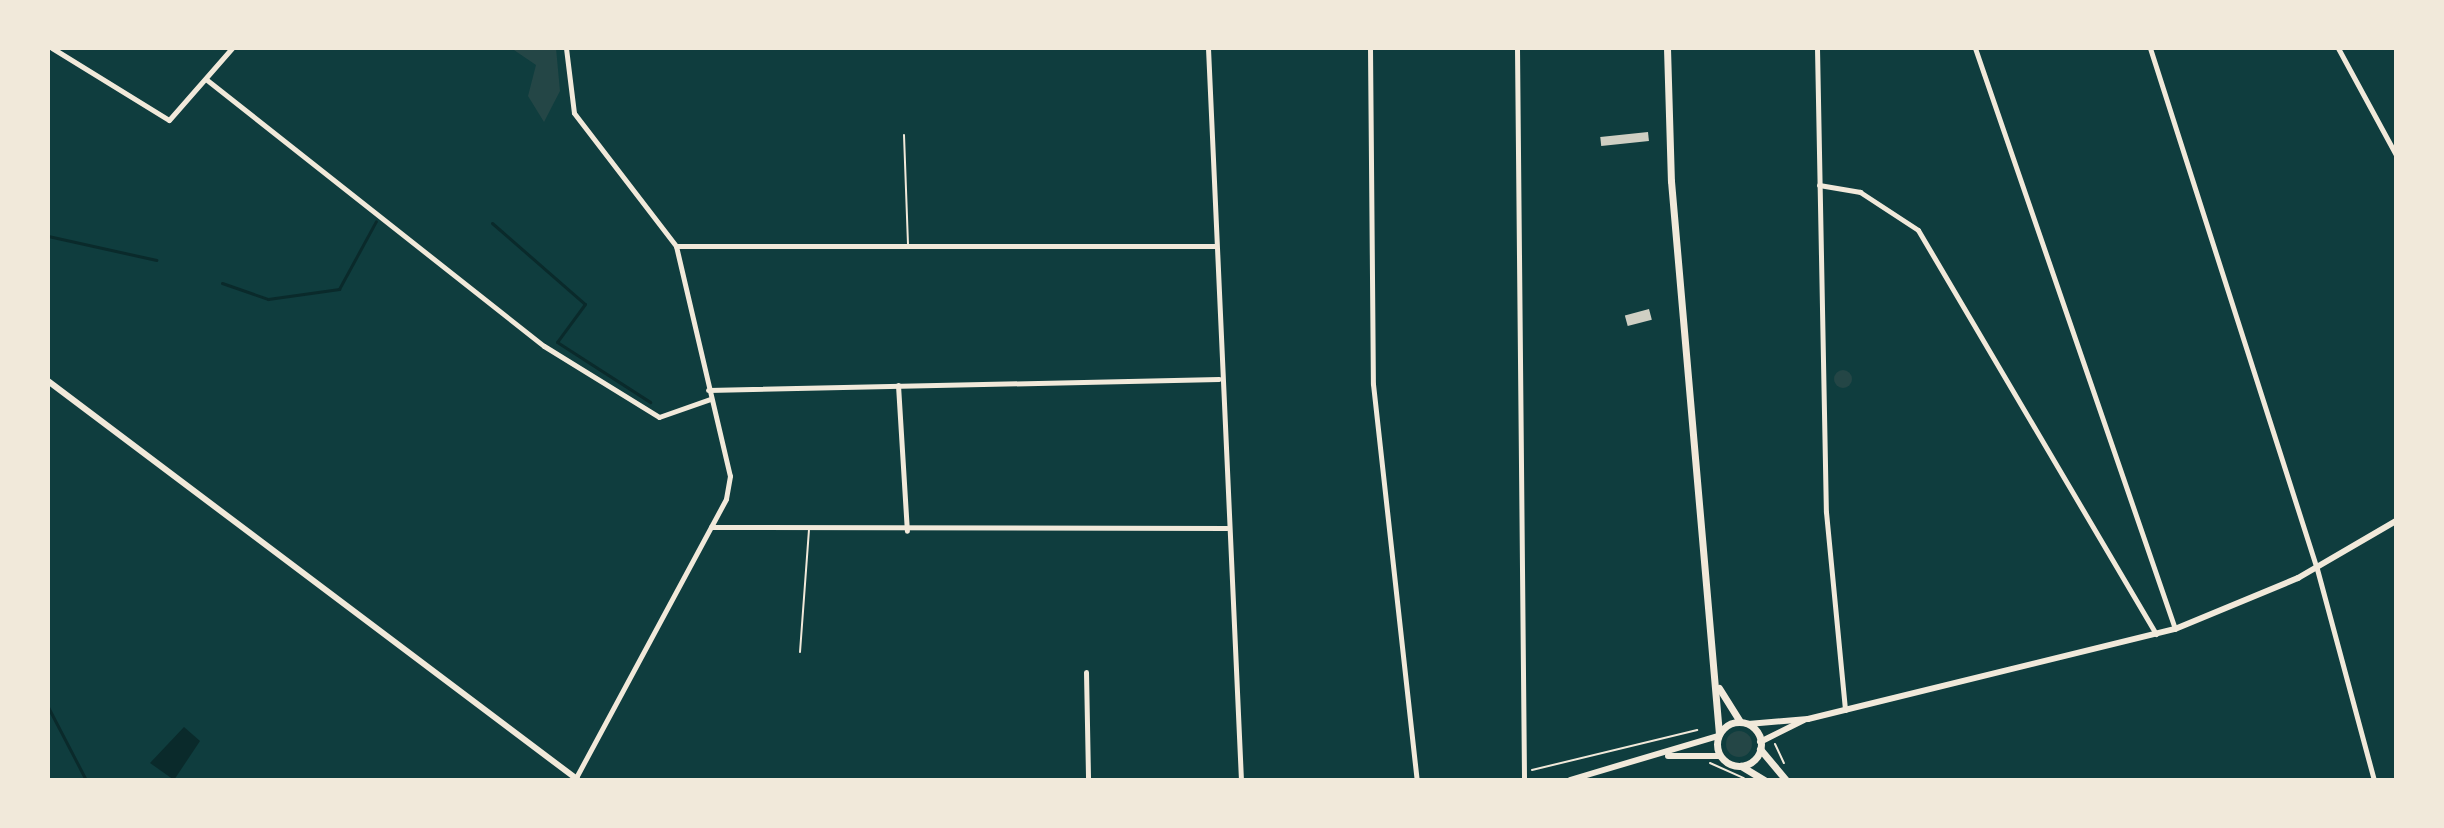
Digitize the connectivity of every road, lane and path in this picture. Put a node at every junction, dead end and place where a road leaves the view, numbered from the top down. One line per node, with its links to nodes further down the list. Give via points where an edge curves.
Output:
1 (52, 48): 12 (street, via 161,119 174,119)
2 (232, 48): 12 (street)
3 (566, 48): 16 (street, via 574,113)
4 (1208, 48): 17 (street)
5 (1370, 48): 51 (street, via 1373,384)
6 (1517, 48): 52 (street)
7 (1667, 48): 34 (main road, via 1681,315)
8 (1817, 48): 15 (street)
9 (1975, 48): 30 (street)
10 (2150, 48): 29 (street)
11 (2338, 48): 14 (street)
12 (207, 80): 23 (street, via 544,346 659,417)
13 (904, 135): 18 (lane)
14 (2396, 155)
15 (1819, 185): 31 (street, via 1860,192 1918,230); 35 (street, via 1826,512)
16 (676, 246): 18 (street); 22 (street)
17 (1216, 246): 18 (street); 19 (street)
18 (908, 247)
19 (1219, 379): 21 (street); 26 (street)
20 (48, 381): 48 (street)
21 (898, 385): 22 (street); 28 (street)
22 (708, 390): 23 (street)
23 (710, 399): 25 (street, via 730,476)
24 (2396, 521): 29 (street)
25 (710, 527): 27 (street); 48 (street)
26 (1227, 528): 28 (street); 50 (street)
27 (809, 529): 28 (street); 32 (lane)
28 (907, 531)
29 (2317, 569): 30 (street); 56 (street)
30 (2175, 629): 31 (street)
31 (2156, 634): 35 (street)
32 (800, 652)
33 (1086, 672): 49 (street)
34 (1718, 686): 37 (main road); 39 (main road)
35 (1845, 710): 36 (street)
36 (1808, 719): 37 (street); 41 (street)
37 (1744, 723): 39 (main road); 41 (main road)
38 (1697, 730): 46 (path)
39 (1719, 735): 42 (street); 43 (main road)
40 (1777, 741): 47 (path)
41 (1760, 745): 45 (main road); 47 (main road)
42 (1668, 756): 43 (street); 53 (street)
43 (1720, 756): 45 (main road)
44 (1706, 761): 54 (path)
45 (1741, 766): 55 (main road)
46 (1530, 771)
47 (1788, 776)
48 (576, 780)
49 (1088, 780)
50 (1241, 780)
51 (1417, 780)
52 (1524, 780)
53 (1570, 780)
54 (1749, 780)
55 (1764, 780)
56 (2374, 780)

